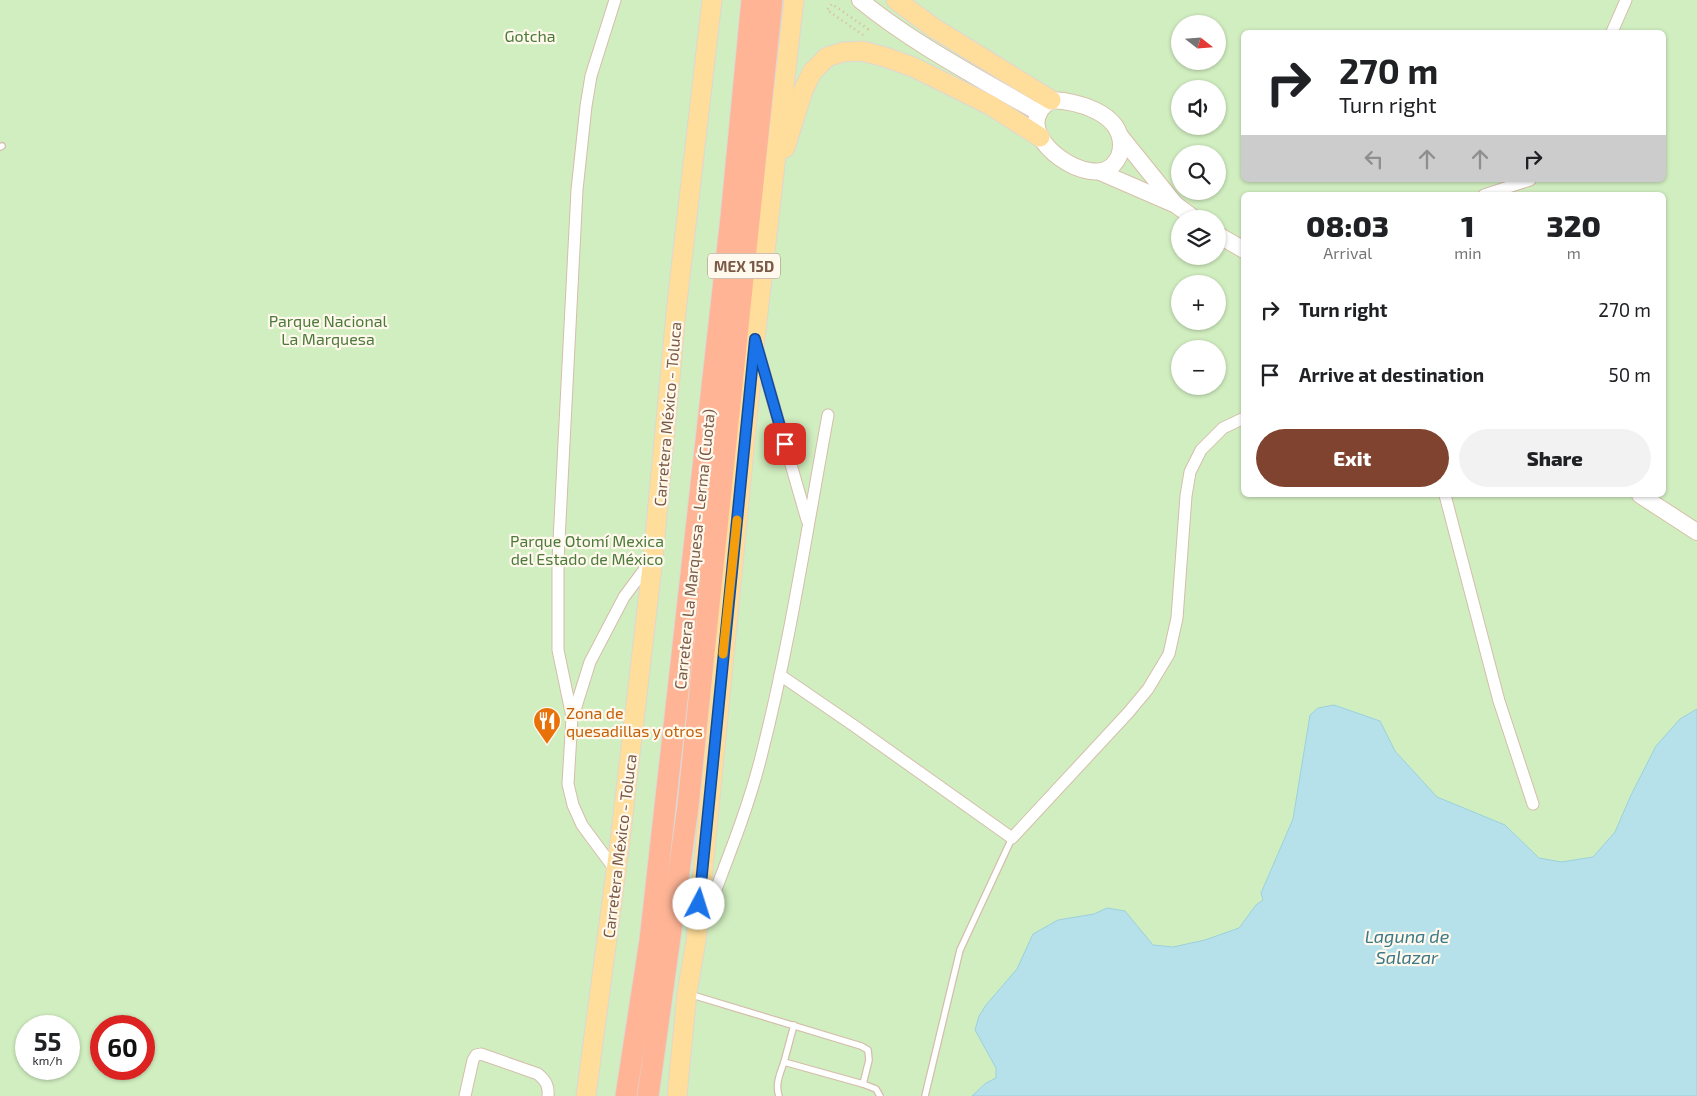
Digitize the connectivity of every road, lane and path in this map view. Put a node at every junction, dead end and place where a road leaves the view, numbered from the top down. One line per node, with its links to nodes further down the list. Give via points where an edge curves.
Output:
1 (615, 0): 34 (street, via 591,76 577,190 558,560 558,650)
2 (697, 0): 13 (main road)
3 (712, 0): 13 (main road, Carretera México - Toluca)
4 (752, 0): 47 (highway, Carretera La Marquesa - Lerma (Cuota) / MEX 15D, via 731,218 650,941)
5 (772, 0): 36 (highway, Carretera La Marquesa - Lerma (Cuota) / MEX 15D)
6 (794, 0): 19 (main road)
7 (860, 0): 10 (main road)
8 (896, 0): 14 (main road)
9 (1626, 0): 11 (street)
10 (879, 15): 12 (path, via 868,29 832,4 828,10); 14 (main road, via 922,44)
11 (1613, 30)
12 (864, 35)
13 (707, 50): 32 (main road, Carretera México - Toluca, via 677,303)
14 (1045, 106): 15 (main road, via 1036,124); 16 (main road, via 1068,101 1100,113 1113,124)
15 (1040, 137): 17 (main road, via 1049,149 1070,165); 19 (main road, via 990,106 913,67 862,51 843,52 827,57 812,72)
16 (1121, 137): 17 (main road, via 1118,158 1112,167); 21 (main road)
17 (1100, 172): 21 (main road)
18 (1524, 182): 20 (street)
19 (771, 192): 25 (main road)
20 (1493, 192)
21 (1176, 205): 22 (main road)
22 (1183, 210)
23 (1226, 239): 24 (main road)
24 (1241, 248)
25 (755, 339): 30 (street); 39 (main road)
26 (828, 415): 30 (street)
27 (1241, 419): 37 (street, via 1223,428 1201,450 1190,472 1177,618 1169,654 1148,689 1128,713)
28 (1446, 497): 35 (street, via 1499,701)
29 (1643, 497): 31 (main road)
30 (808, 524): 33 (street)
31 (1697, 532)
32 (653, 558): 34 (street, via 624,597 603,636 590,662); 38 (main road, Carretera México - Toluca)
33 (780, 676): 37 (street); 39 (street, via 747,803)
34 (572, 717): 38 (street, via 568,784 573,805 582,825)
35 (1533, 804)
36 (688, 806): 48 (highway, Carretera La Marquesa - Lerma (Cuota) / MEX 15D); 49 (highway, via 688,890)
37 (1012, 838): 53 (lane, via 960,950)
38 (616, 871): 46 (main road, Carretera México - Toluca)
39 (696, 941): 40 (main road)
40 (688, 993): 41 (lane); 50 (main road)
41 (794, 1025): 42 (lane); 43 (lane, via 868,1050)
42 (784, 1062): 43 (lane); 51 (lane, via 777,1082)
43 (863, 1084): 52 (lane, via 876,1089)
44 (465, 1096): 45 (street, via 473,1060 481,1054 538,1074 549,1088)
45 (548, 1096)
46 (586, 1096)
47 (626, 1096)
48 (648, 1096)
49 (662, 1096)
50 (677, 1096)
51 (779, 1096)
52 (880, 1096)
53 (925, 1096)

